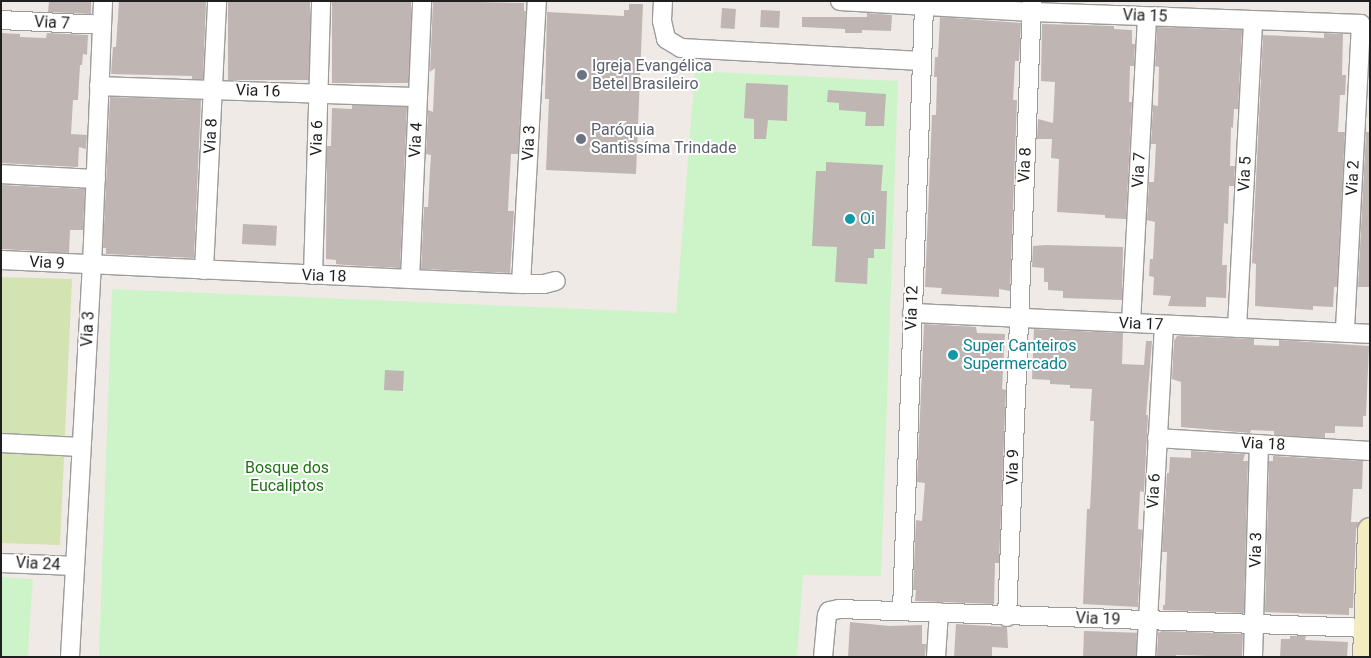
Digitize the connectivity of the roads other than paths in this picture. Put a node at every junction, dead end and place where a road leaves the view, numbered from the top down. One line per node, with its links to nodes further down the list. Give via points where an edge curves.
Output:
1 (103, 1): 15 (street, Via 3)
2 (217, 1): 18 (street, Via 8)
3 (321, 1): 19 (street, Via 6)
4 (422, 1): 20 (street, Via 4)
5 (536, 1): 29 (street, Via 3)
6 (663, 1): 16 (street, via 662,21 666,38 681,48)
7 (840, 1): 8 (street, Via 15)
8 (847, 1): 9 (street, Via 15)
9 (924, 6): 10 (street, Via 15); 16 (street, Via 12)
10 (1032, 6): 11 (street, Via 15); 31 (street, Via 8)
11 (1147, 16): 13 (street, Via 15); 32 (street, Via 7)
12 (1, 20): 15 (street, Via 7)
13 (1253, 20): 14 (street, Via 15); 34 (street, Via 5)
14 (1361, 24): 35 (street, Via 2)
15 (102, 25): 17 (street, Via 3)
16 (922, 61): 30 (street, Via 12)
17 (99, 86): 18 (street, Via 16); 22 (street, Via 3)
18 (213, 89): 19 (street, Via 16); 25 (street, Via 8)
19 (319, 93): 20 (street, Via 16); 26 (street, Via 6)
20 (418, 98): 27 (street, Via 4)
21 (1, 174): 22 (street)
22 (96, 179): 24 (street, Via 3)
23 (1, 260): 24 (street, Via 9)
24 (92, 265): 25 (street, Via 18); 40 (street, Via 3)
25 (204, 270): 26 (street, Via 18)
26 (313, 275): 27 (street, Via 18)
27 (410, 279): 29 (street, Via 18)
28 (556, 281): 29 (street, Via 18)
29 (521, 284)
30 (912, 313): 31 (street, Via 17); 45 (street, Via 12)
31 (1018, 318): 32 (street, Via 17); 47 (street, Via 9)
32 (1131, 323): 33 (street, Via 17)
33 (1164, 325): 34 (street, Via 17); 37 (street, Via 6)
34 (1237, 328): 35 (street, Via 17)
35 (1345, 333): 36 (street, Via 17)
36 (1370, 334)
37 (1157, 438): 39 (street, Via 18); 48 (street, Via 6)
38 (1, 444): 40 (street)
39 (1259, 444): 41 (street, Via 18); 49 (street, Via 3)
40 (82, 447): 44 (street, Via 3)
41 (1370, 451)
42 (1370, 530): 50 (street)
43 (1, 563): 44 (street, Via 24)
44 (74, 566): 51 (street, Via 3)
45 (902, 610): 46 (street, Via 19); 52 (street, Via 19, via 828,611)
46 (939, 612): 47 (street, Via 19); 53 (street)
47 (1007, 617): 48 (street, Via 19)
48 (1148, 621): 49 (street, Via 19); 54 (street, Via 6)
49 (1254, 625): 50 (street, Via 19); 55 (street, Via 3)
50 (1367, 628): 56 (street)
51 (70, 657)
52 (823, 657)
53 (936, 657)
54 (1146, 657)
55 (1253, 657)
56 (1365, 657)

